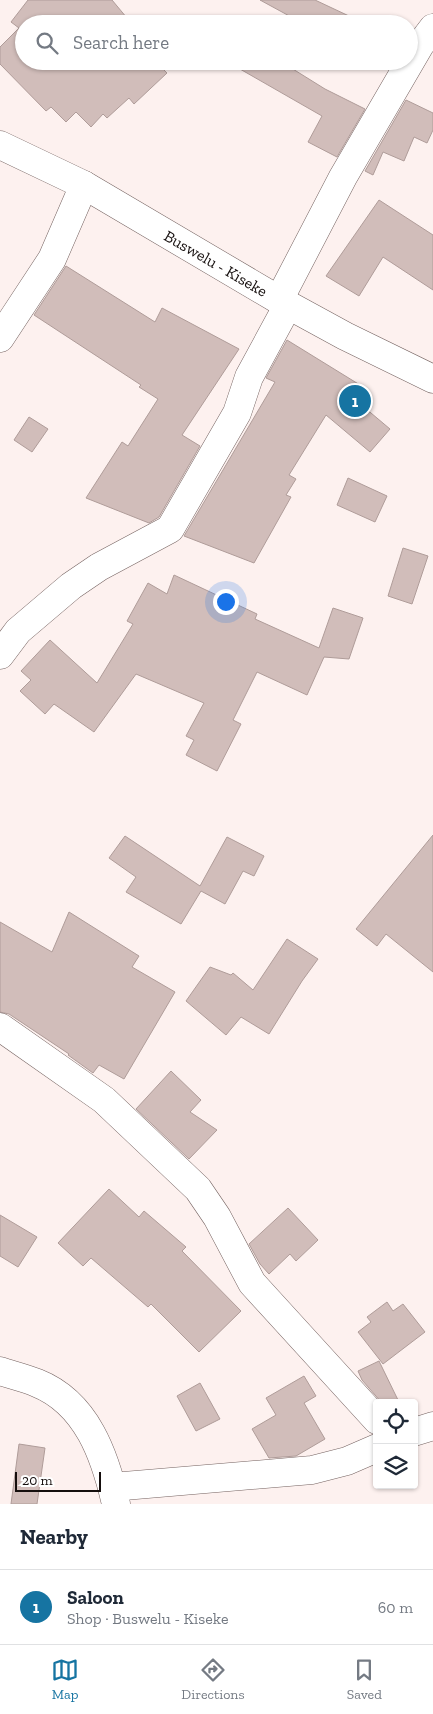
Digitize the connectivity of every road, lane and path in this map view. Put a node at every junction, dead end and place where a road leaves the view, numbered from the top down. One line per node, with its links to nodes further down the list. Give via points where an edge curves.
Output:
1 (433, 28): 2 (street)
2 (418, 48)
3 (405, 70): 6 (street, via 343,176)
4 (0, 145): 5 (street, Buswelu - Kiseke)
5 (84, 185): 6 (street, Buswelu - Kiseke); 7 (street, via 52,259)
6 (283, 302): 8 (street, Buswelu - Kiseke); 9 (street, via 236,413 170,529 71,586 18,631)
7 (0, 338)
8 (433, 379)
9 (0, 654)
10 (0, 1027): 12 (street, via 104,1100 198,1189 252,1282)
11 (0, 1371): 16 (street, via 38,1383 71,1404 88,1425)
12 (373, 1416)
13 (433, 1426): 14 (street)
14 (418, 1431)
15 (373, 1450): 16 (street, via 348,1461 312,1470)
16 (114, 1495)

